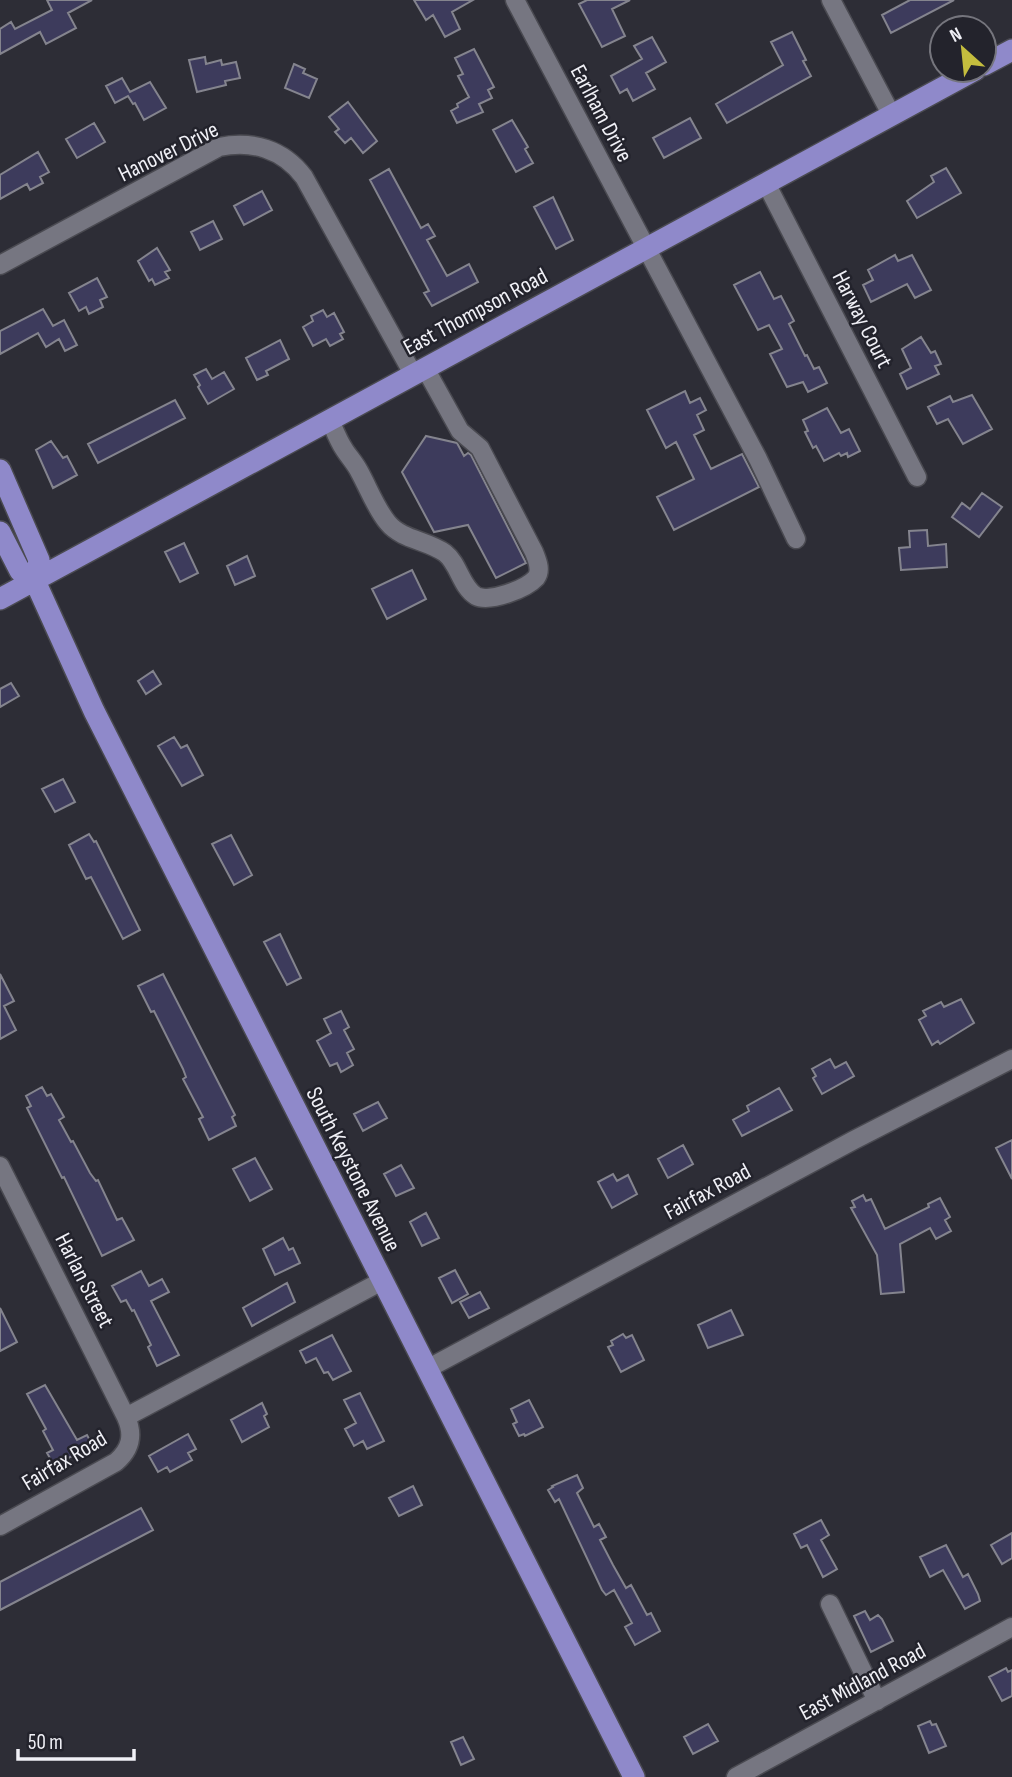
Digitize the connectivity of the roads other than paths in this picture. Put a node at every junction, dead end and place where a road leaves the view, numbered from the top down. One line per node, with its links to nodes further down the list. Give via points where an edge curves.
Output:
1 (515, 0): 6 (street, Earlham Drive)
2 (831, 0): 4 (street)
3 (949, 84): 4 (main road, East Thompson Road)
4 (891, 116): 5 (main road, East Thompson Road)
5 (766, 184): 6 (main road, East Thompson Road); 11 (street, Harway Court)
6 (646, 248): 8 (main road, East Thompson Road); 13 (street, Earlham Drive)
7 (0, 265): 8 (street, Hanover Drive, via 219,148 255,145 289,160 304,177)
8 (419, 371): 9 (main road, East Thompson Road); 9 (street, Hanover Drive, via 460,430 480,448 534,552 539,571 519,589 496,598 474,595 445,553 387,523)
9 (330, 420): 14 (main road, East Thompson Road)
10 (0, 470): 14 (main road, South Keystone Avenue, via 40,561)
11 (917, 477)
12 (0, 532): 14 (main road, South Keystone Avenue, via 20,571)
13 (796, 539)
14 (35, 581): 15 (main road, East Thompson Road); 18 (main road, South Keystone Avenue, via 94,711)
15 (0, 600)
16 (1012, 1059): 19 (street, Fairfax Road)
17 (0, 1166): 20 (street, Harlan Street)
18 (382, 1281): 19 (main road, South Keystone Avenue); 20 (street, Fairfax Road)
19 (426, 1369): 25 (main road, South Keystone Avenue)
20 (126, 1417): 21 (street, Fairfax Road, via 132,1437 124,1456)
21 (0, 1526)
22 (830, 1604): 24 (street)
23 (1012, 1627): 24 (street, East Midland Road)
24 (877, 1701): 26 (street, East Midland Road)
25 (634, 1777)
26 (736, 1777)

